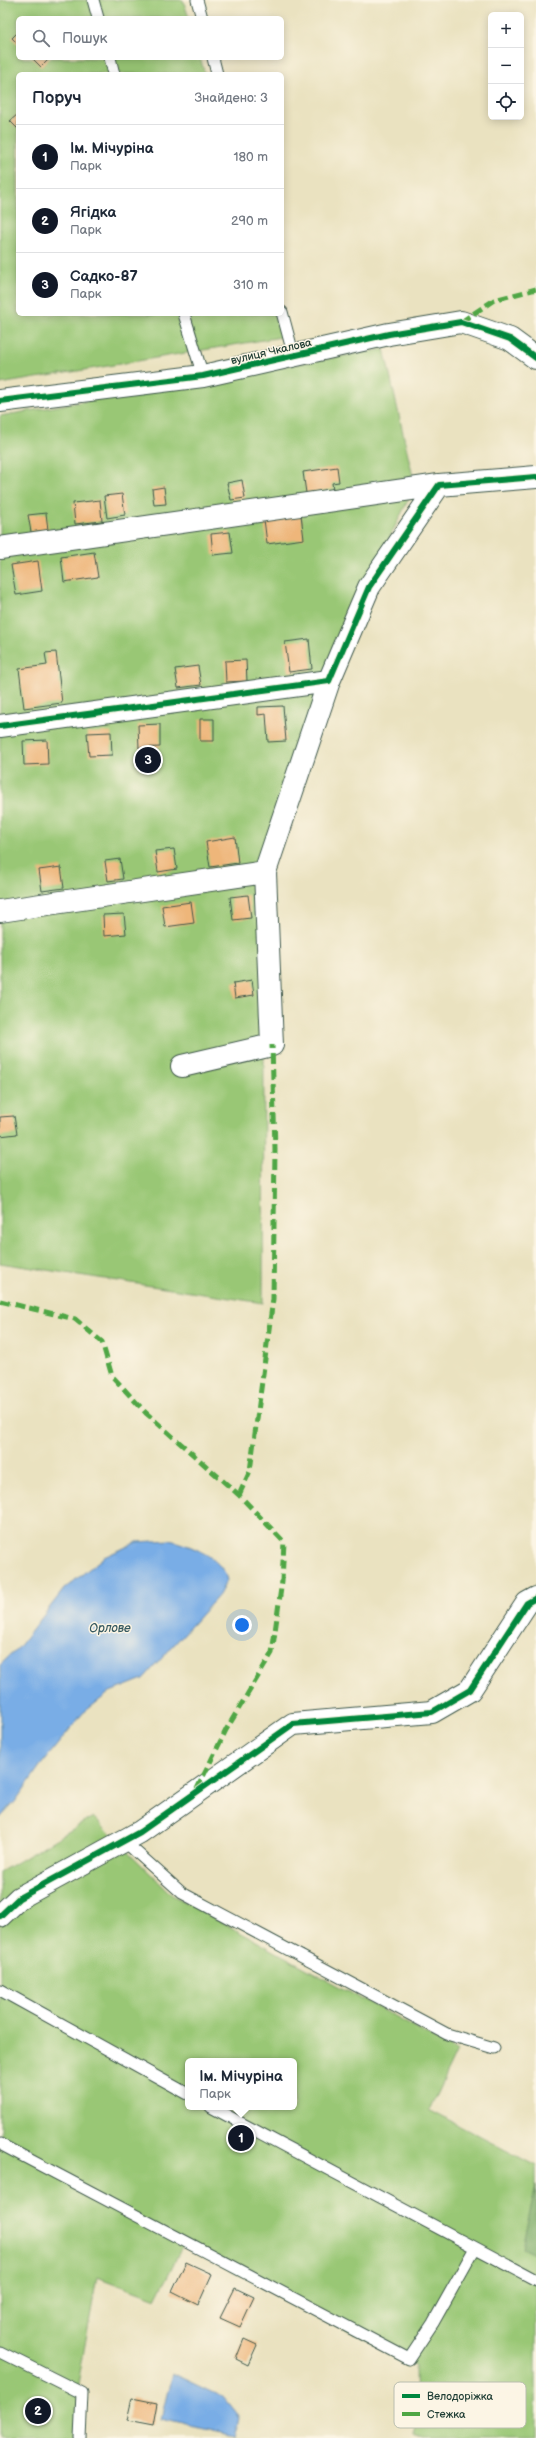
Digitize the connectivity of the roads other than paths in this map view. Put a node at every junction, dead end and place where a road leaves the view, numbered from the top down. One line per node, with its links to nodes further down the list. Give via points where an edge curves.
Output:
1 (93, 0): 3 (lane)
2 (197, 0): 4 (lane)
3 (97, 16)
4 (201, 16)
5 (110, 60): 7 (lane)
6 (214, 60): 8 (lane)
7 (114, 72)
8 (216, 72)
9 (185, 316): 13 (lane)
10 (283, 316): 11 (lane)
11 (294, 357): 12 (street, вулиця Чкалова, via 389,334 461,322 510,339); 13 (street, вулиця Чкалова)
12 (536, 358)
13 (203, 376): 14 (street, вулиця Чкалова)
14 (0, 401)
15 (536, 478): 16 (street)
16 (439, 485): 17 (street); 18 (street, via 369,587)
17 (0, 548)
18 (329, 681): 19 (street); 20 (street)
19 (0, 726)
20 (264, 872): 21 (street); 22 (street, via 272,1045)
21 (0, 911)
22 (182, 1066)
23 (536, 1598): 24 (street, via 527,1603 470,1690 432,1712 293,1724)
24 (124, 1841): 25 (street, via 19,1898); 27 (lane, via 182,1893 448,2034)
25 (0, 1916)
26 (0, 1990): 28 (lane)
27 (494, 2048)
28 (185, 2092)
29 (217, 2110): 31 (lane)
30 (0, 2144): 31 (lane, via 409,2359 434,2323)
31 (475, 2248): 32 (lane)
32 (536, 2280)
33 (0, 2352): 34 (lane, via 82,2393)
34 (80, 2438)

